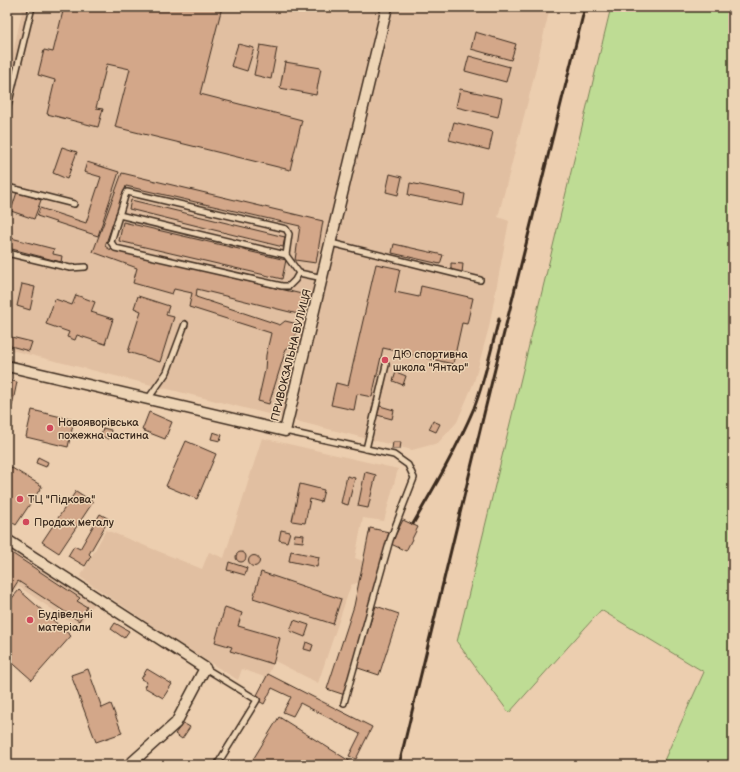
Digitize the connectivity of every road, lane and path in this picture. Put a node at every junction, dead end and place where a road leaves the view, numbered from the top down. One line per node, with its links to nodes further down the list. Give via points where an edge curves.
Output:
1 (32, 7): 3 (lane)
2 (387, 7): 7 (street, ПРИВОКЗАЛЬНА ВУЛИЦЯ)
3 (7, 110)
4 (7, 186): 5 (lane)
5 (74, 204)
6 (119, 215): 9 (lane); 9 (lane, via 127,192 282,228 289,234); 11 (lane, via 111,242 115,248 282,286 289,286)
7 (331, 243): 12 (street, ПРИВОКЗАЛЬНА ВУЛИЦЯ); 13 (lane)
8 (7, 253): 10 (lane, via 70,268)
9 (286, 255): 11 (lane)
10 (86, 267)
11 (299, 272): 12 (lane)
12 (323, 278): 18 (street, ПРИВОКЗАЛЬНА ВУЛИЦЯ)
13 (480, 280)
14 (185, 324): 17 (lane, via 167,372)
15 (386, 365): 19 (lane)
16 (7, 366): 17 (street, ПРИВОКЗАЛЬНА ВУЛИЦЯ)
17 (148, 399): 18 (street, ПРИВОКЗАЛЬНА ВУЛИЦЯ)
18 (285, 431): 19 (lane)
19 (366, 449): 22 (lane, via 394,455 408,464 414,478 390,540)
20 (7, 540): 21 (street)
21 (205, 668): 23 (street, via 176,723); 24 (lane, via 257,700)
22 (344, 703)
23 (129, 765)
24 (217, 765)

